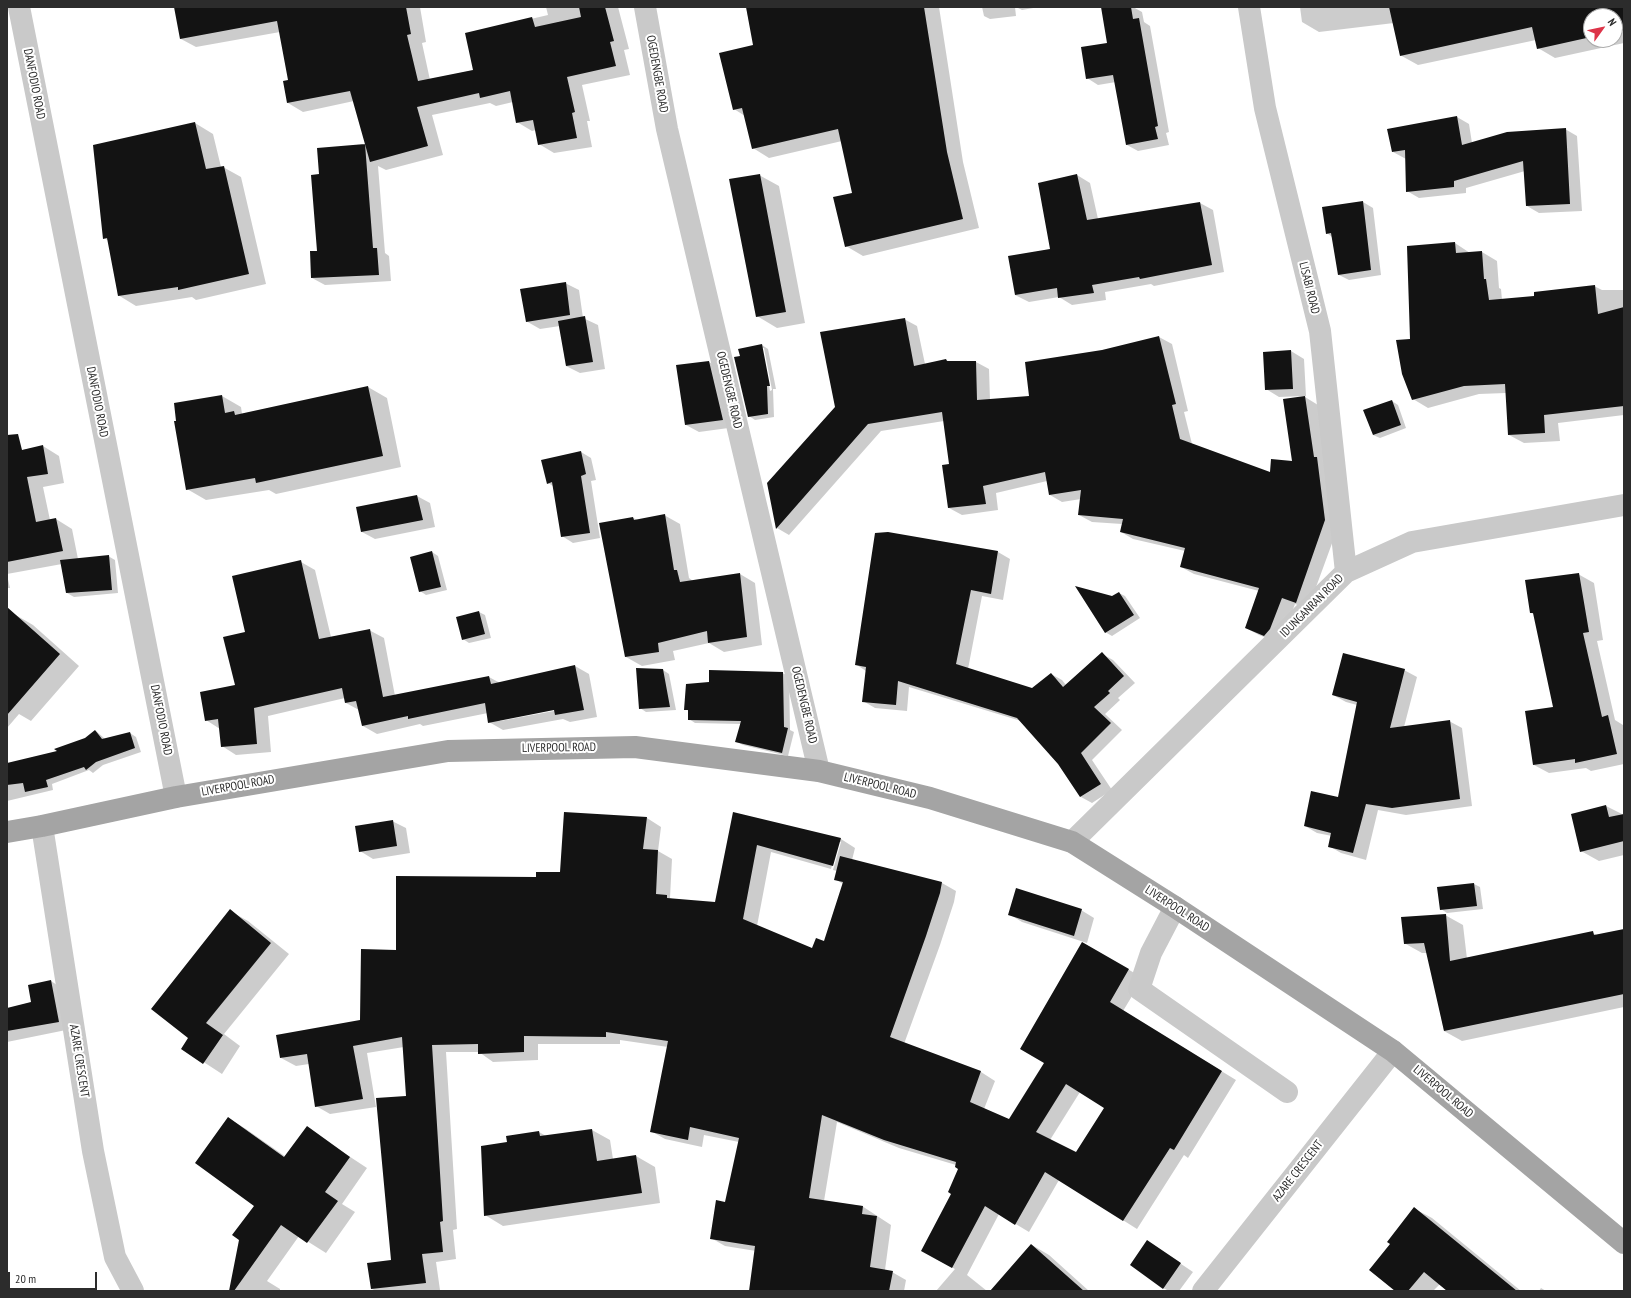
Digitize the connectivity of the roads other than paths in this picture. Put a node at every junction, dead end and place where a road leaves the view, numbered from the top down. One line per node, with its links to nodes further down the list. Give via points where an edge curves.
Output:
1 (19, 7): 7 (street, DANFODIO ROAD)
2 (645, 7): 6 (street, OGEDENGBE ROAD, via 667,129)
3 (1249, 7): 5 (street, LISABI ROAD, via 1265,108 1320,331)
4 (1624, 504): 5 (street, IDUNGANRAN ROAD, via 1412,542)
5 (1346, 572): 10 (street, IDUNGANRAN ROAD)
6 (820, 771): 7 (main road, LIVERPOOL ROAD, via 635,747 448,751); 10 (main road, LIVERPOOL ROAD, via 930,798)
7 (176, 797): 8 (main road, LIVERPOOL ROAD)
8 (42, 826): 9 (main road, LIVERPOOL ROAD); 15 (street, AZARE CRESCENT, via 93,1151 115,1257)
9 (7, 832)
10 (1072, 842): 11 (main road, LIVERPOOL ROAD)
11 (1175, 907): 12 (main road, LIVERPOOL ROAD); 13 (street, via 1151,953 1139,989)
12 (1393, 1051): 14 (main road, LIVERPOOL ROAD); 16 (street, AZARE CRESCENT)
13 (1287, 1092)
14 (1624, 1244)
15 (133, 1291)
16 (1203, 1291)

